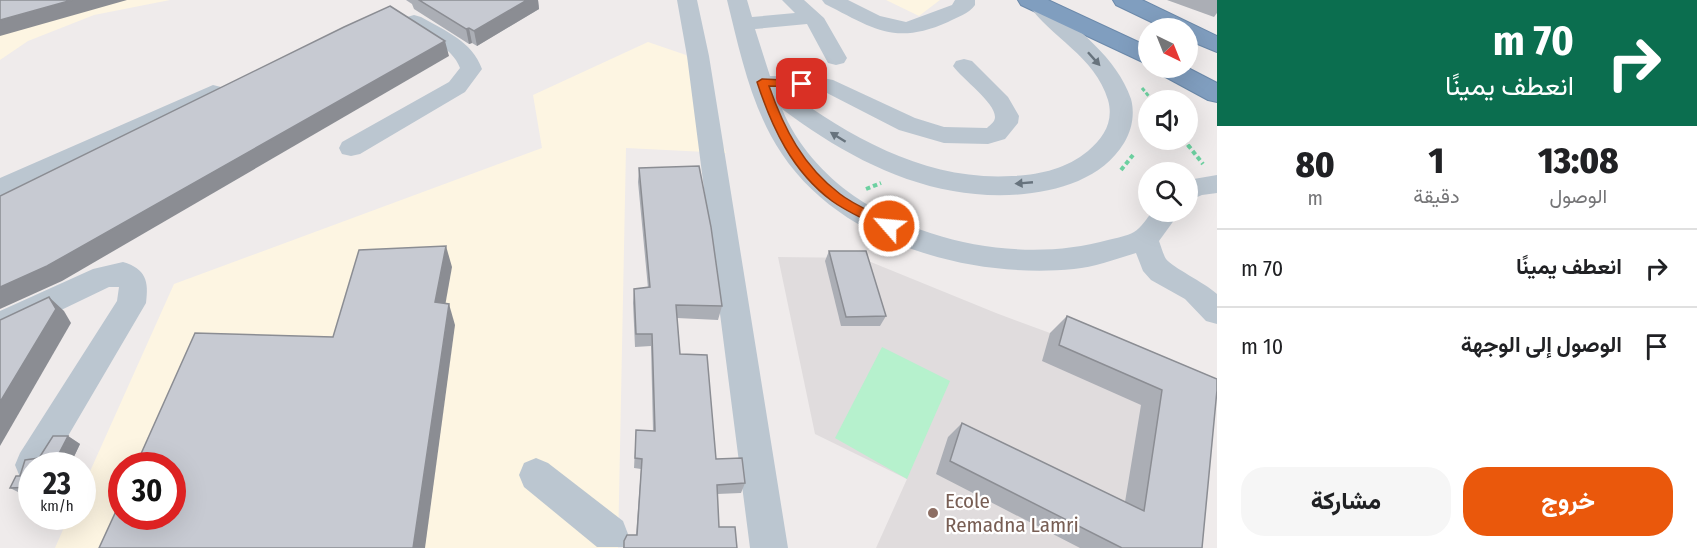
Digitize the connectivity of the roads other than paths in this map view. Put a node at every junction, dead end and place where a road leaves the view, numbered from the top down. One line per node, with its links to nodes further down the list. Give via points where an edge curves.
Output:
1 (687, 0): 37 (street, via 699,56)
2 (792, 0): 10 (street)
3 (832, 0): 4 (street, via 902,28 916,27 959,9)
4 (966, 0)
5 (1066, 0): 12 (highway)
6 (1124, 0): 11 (highway)
7 (1033, 2): 12 (highway); 23 (street, one-way to 23, via 1093,57 1115,87 1120,102 1121,121 1114,141 1095,161 1065,176 1026,184 980,185 933,177 888,163 840,139)
8 (392, 12): 25 (street, via 405,15 463,53 471,69 457,87)
9 (740, 12): 10 (street); 23 (street)
10 (813, 17): 17 (street)
11 (1161, 18)
12 (1111, 29): 14 (highway); 16 (highway)
13 (1198, 36): 15 (highway)
14 (1138, 37)
15 (1217, 45)
16 (1138, 49)
17 (836, 58)
18 (1198, 65): 20 (highway)
19 (964, 66): 23 (street, via 1005,109 1006,123 997,133 977,138 944,135 907,124 833,87)
20 (1217, 75)
21 (1187, 78): 24 (highway)
22 (238, 81): 28 (street)
23 (762, 82): 30 (street, via 776,124 809,173 837,198 909,236 992,257 1034,261)
24 (1217, 94)
25 (351, 148)
26 (1210, 174): 27 (street)
27 (1198, 185)
28 (0, 189)
29 (1162, 222): 30 (street)
30 (1149, 251): 31 (street, via 1161,272)
31 (1206, 291): 32 (street)
32 (1217, 312)
33 (0, 324): 34 (street, via 103,277 123,273 134,284 131,303)
34 (40, 452)
35 (536, 475): 36 (street)
36 (610, 534)
37 (769, 548)

